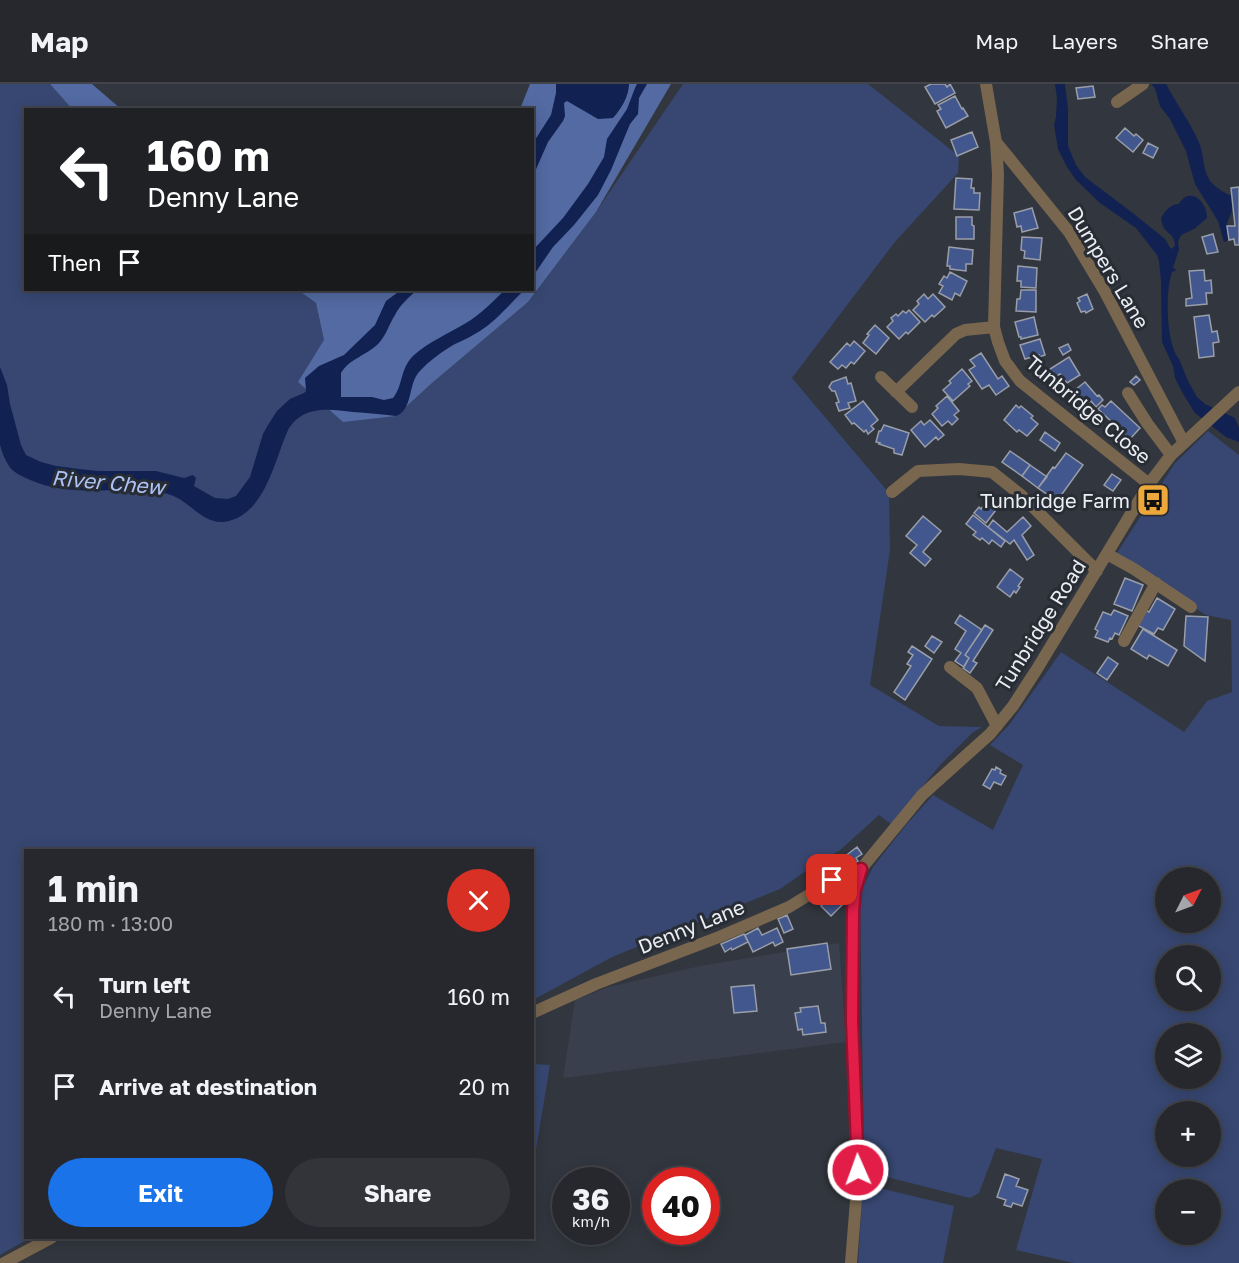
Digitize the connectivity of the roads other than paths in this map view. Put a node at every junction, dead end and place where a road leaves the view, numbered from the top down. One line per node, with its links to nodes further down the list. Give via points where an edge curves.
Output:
1 (986, 84): 4 (street, Dumpers Lane)
2 (1143, 84): 3 (street)
3 (1117, 102)
4 (996, 142): 5 (street, Tunbridge Close); 11 (street, Dumpers Lane, via 1069,232)
5 (994, 327): 7 (street, via 956,334); 13 (street, Tunbridge Close, via 1005,361 1020,381)
6 (881, 377): 7 (street)
7 (896, 392): 10 (street)
8 (1128, 393): 12 (street)
9 (1235, 395): 11 (street, Tunbridge Road)
10 (912, 407)
11 (1184, 443): 12 (street, Tunbridge Road)
12 (1172, 455): 13 (street, Tunbridge Road)
13 (1149, 484): 15 (street, Tunbridge Road)
14 (892, 492): 16 (street, via 918,471 992,472 1021,495)
15 (1107, 554): 16 (street, Tunbridge Road); 17 (street)
16 (1097, 571): 21 (street, Tunbridge Road)
17 (1156, 584): 18 (street); 19 (street)
18 (1191, 607)
19 (1124, 641)
20 (950, 667): 21 (street, via 977,688)
21 (997, 726): 22 (street, Tunbridge Road, via 922,795)
22 (861, 869): 23 (street, Denny Lane, via 832,880 789,907); 26 (street, via 853,910 852,1021 858,1175)
23 (534, 1012)
24 (49, 1239): 25 (street)
25 (4, 1263)
26 (851, 1263)

